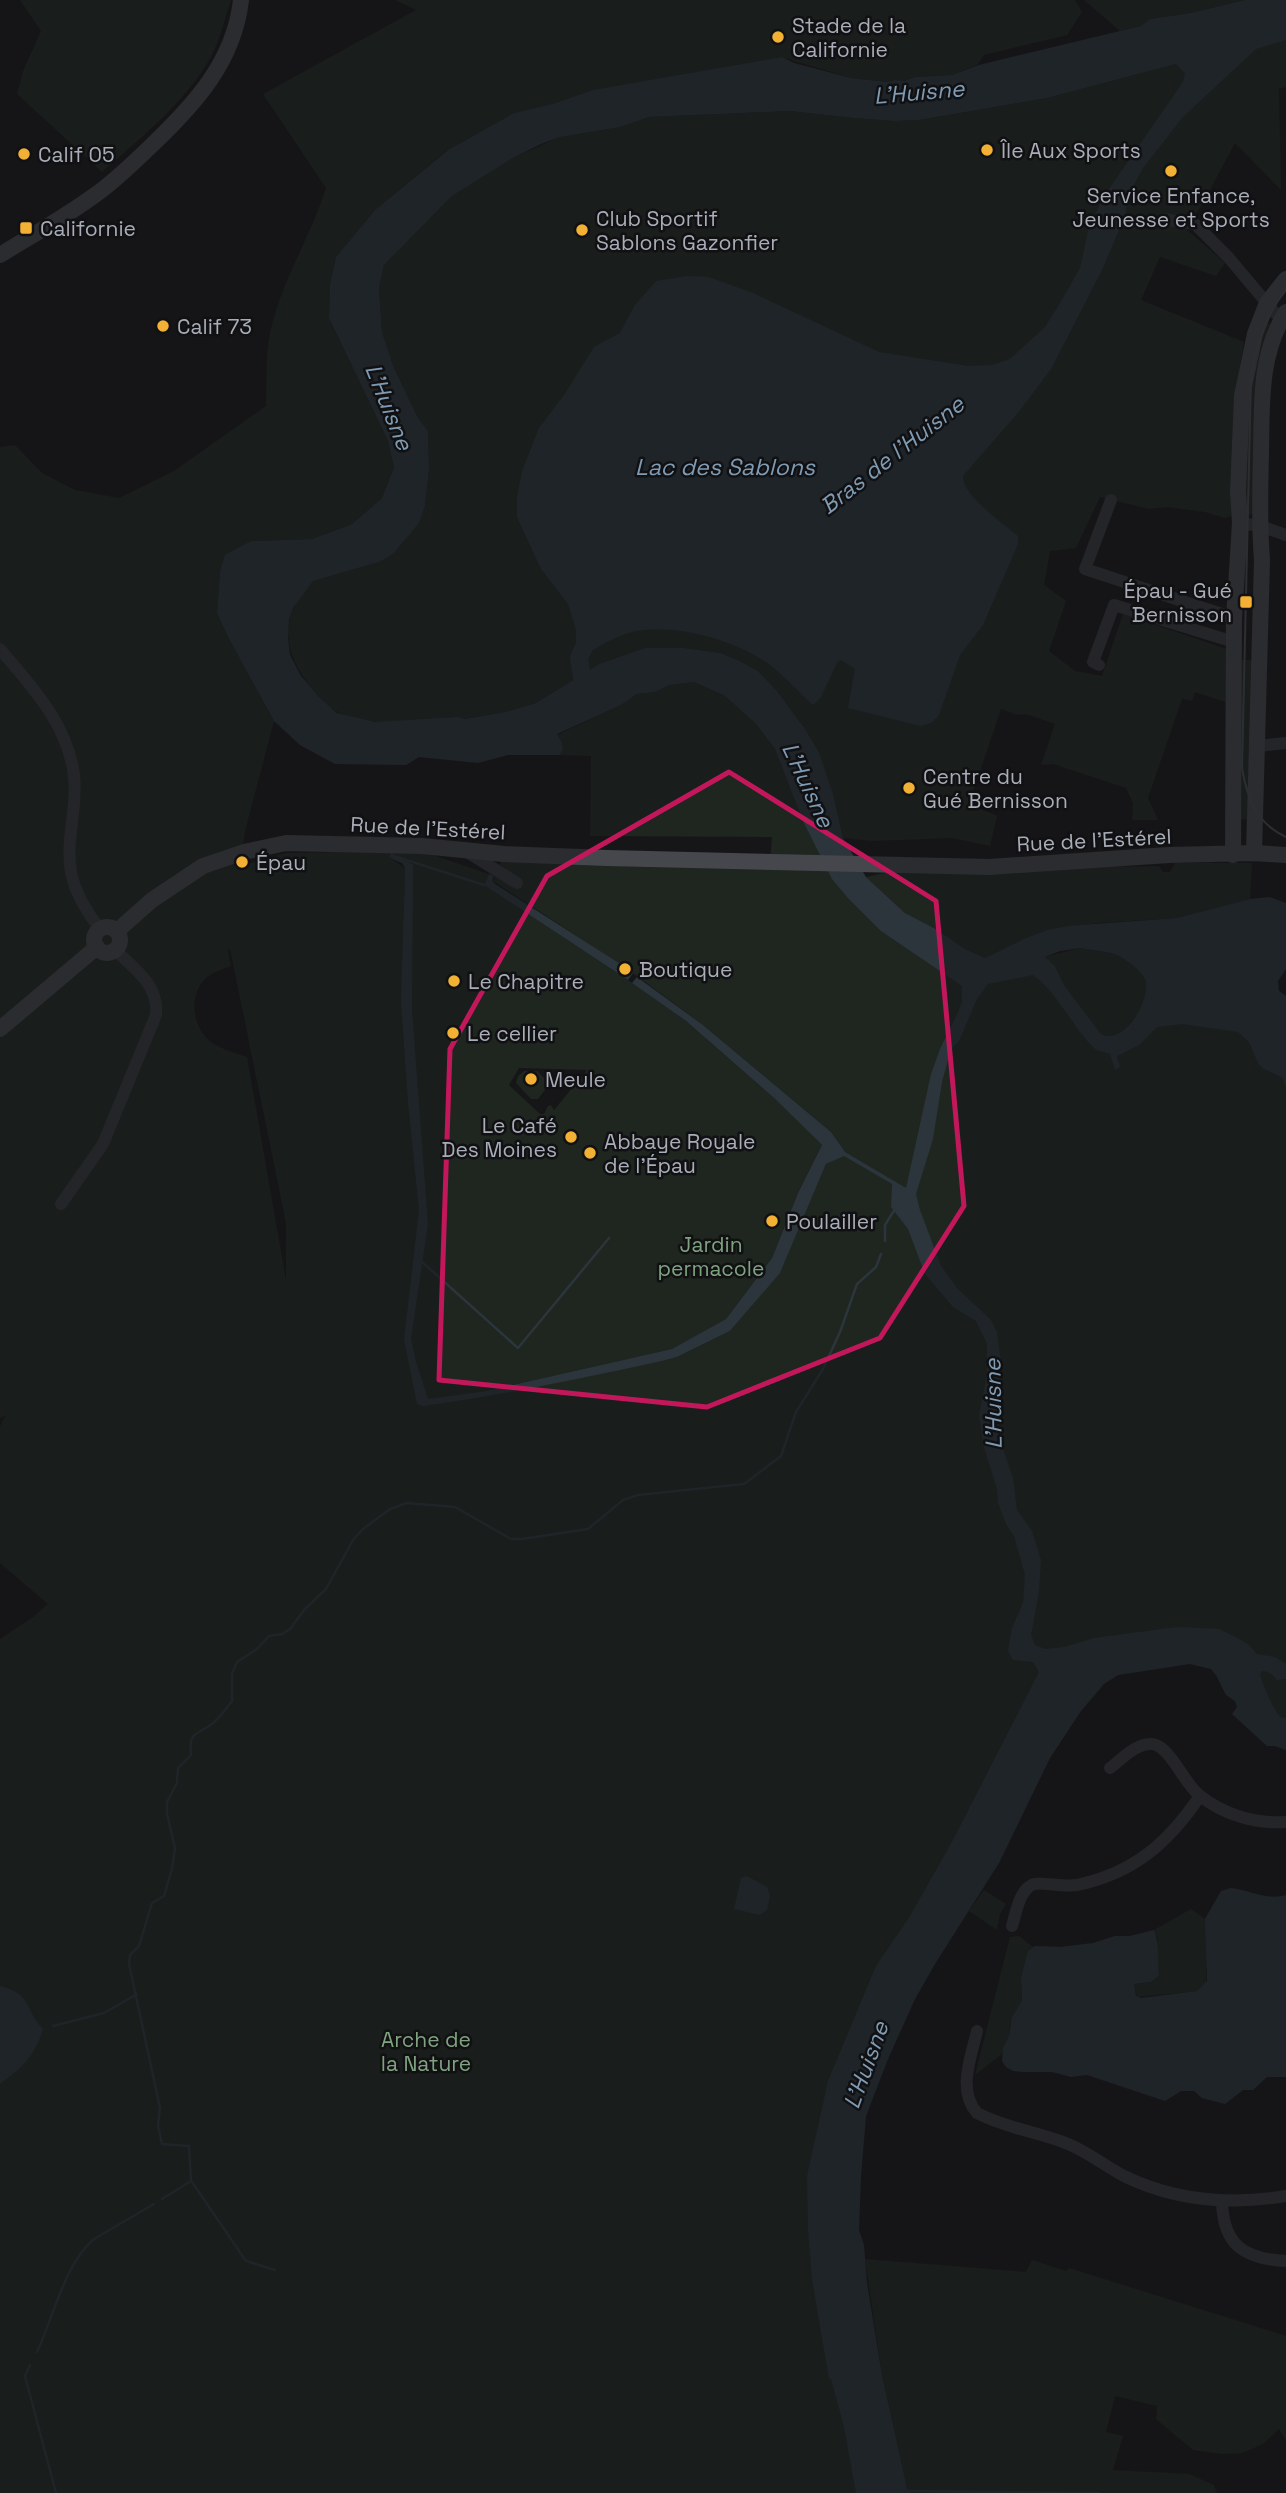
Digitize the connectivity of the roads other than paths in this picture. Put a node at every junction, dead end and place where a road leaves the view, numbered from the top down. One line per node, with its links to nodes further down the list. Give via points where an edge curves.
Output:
1 (241, 0): 3 (street, via 223,61 180,118 96,195)
2 (1163, 219): 5 (street, via 1195,224)
3 (0, 255)
4 (1286, 279): 5 (street)
5 (1267, 303): 6 (street); 8 (street, via 1251,348 1242,396)
6 (1284, 318): 9 (street, via 1267,356 1263,379)
7 (1111, 500): 11 (street, via 1085,569)
8 (1240, 523): 9 (street); 11 (street)
9 (1260, 526): 10 (street); 16 (street)
10 (1286, 535)
11 (1234, 618): 12 (street)
12 (1234, 642): 14 (street, via 1114,605 1093,662); 19 (street)
13 (0, 649): 22 (street, via 50,709 63,735 74,775 71,873)
14 (1099, 665)
15 (1286, 743): 16 (street)
16 (1257, 746): 18 (street)
17 (463, 850): 19 (street, Rue de l'Estérel, via 989,867); 21 (street); 23 (street, Rue de l'Estérel, via 286,844 244,852 193,872)
18 (1254, 853): 19 (street, Rue de l'Estérel); 20 (street, Rue de l'Estérel)
19 (1233, 855)
20 (1286, 855)
21 (517, 883)
22 (100, 929): 23 (street); 24 (street, via 94,936)
23 (117, 931): 25 (street, via 120,943)
24 (97, 947): 25 (street, via 104,952); 26 (street)
25 (115, 950): 27 (street, via 154,989 156,1015 103,1143)
26 (0, 1029)
27 (61, 1204)
28 (1110, 1768): 29 (street, via 1137,1748 1160,1746)
29 (1200, 1796): 30 (street, via 1240,1818); 31 (street, via 1170,1835 1127,1868 1074,1885 1034,1884 1024,1891)
30 (1286, 1822)
31 (1012, 1926)
32 (977, 2031): 34 (street, via 965,2090 977,2113 1069,2144 1143,2184)
33 (1286, 2196): 34 (street)
34 (1222, 2201): 35 (street, via 1225,2229 1234,2243 1255,2256)
35 (1286, 2261)

